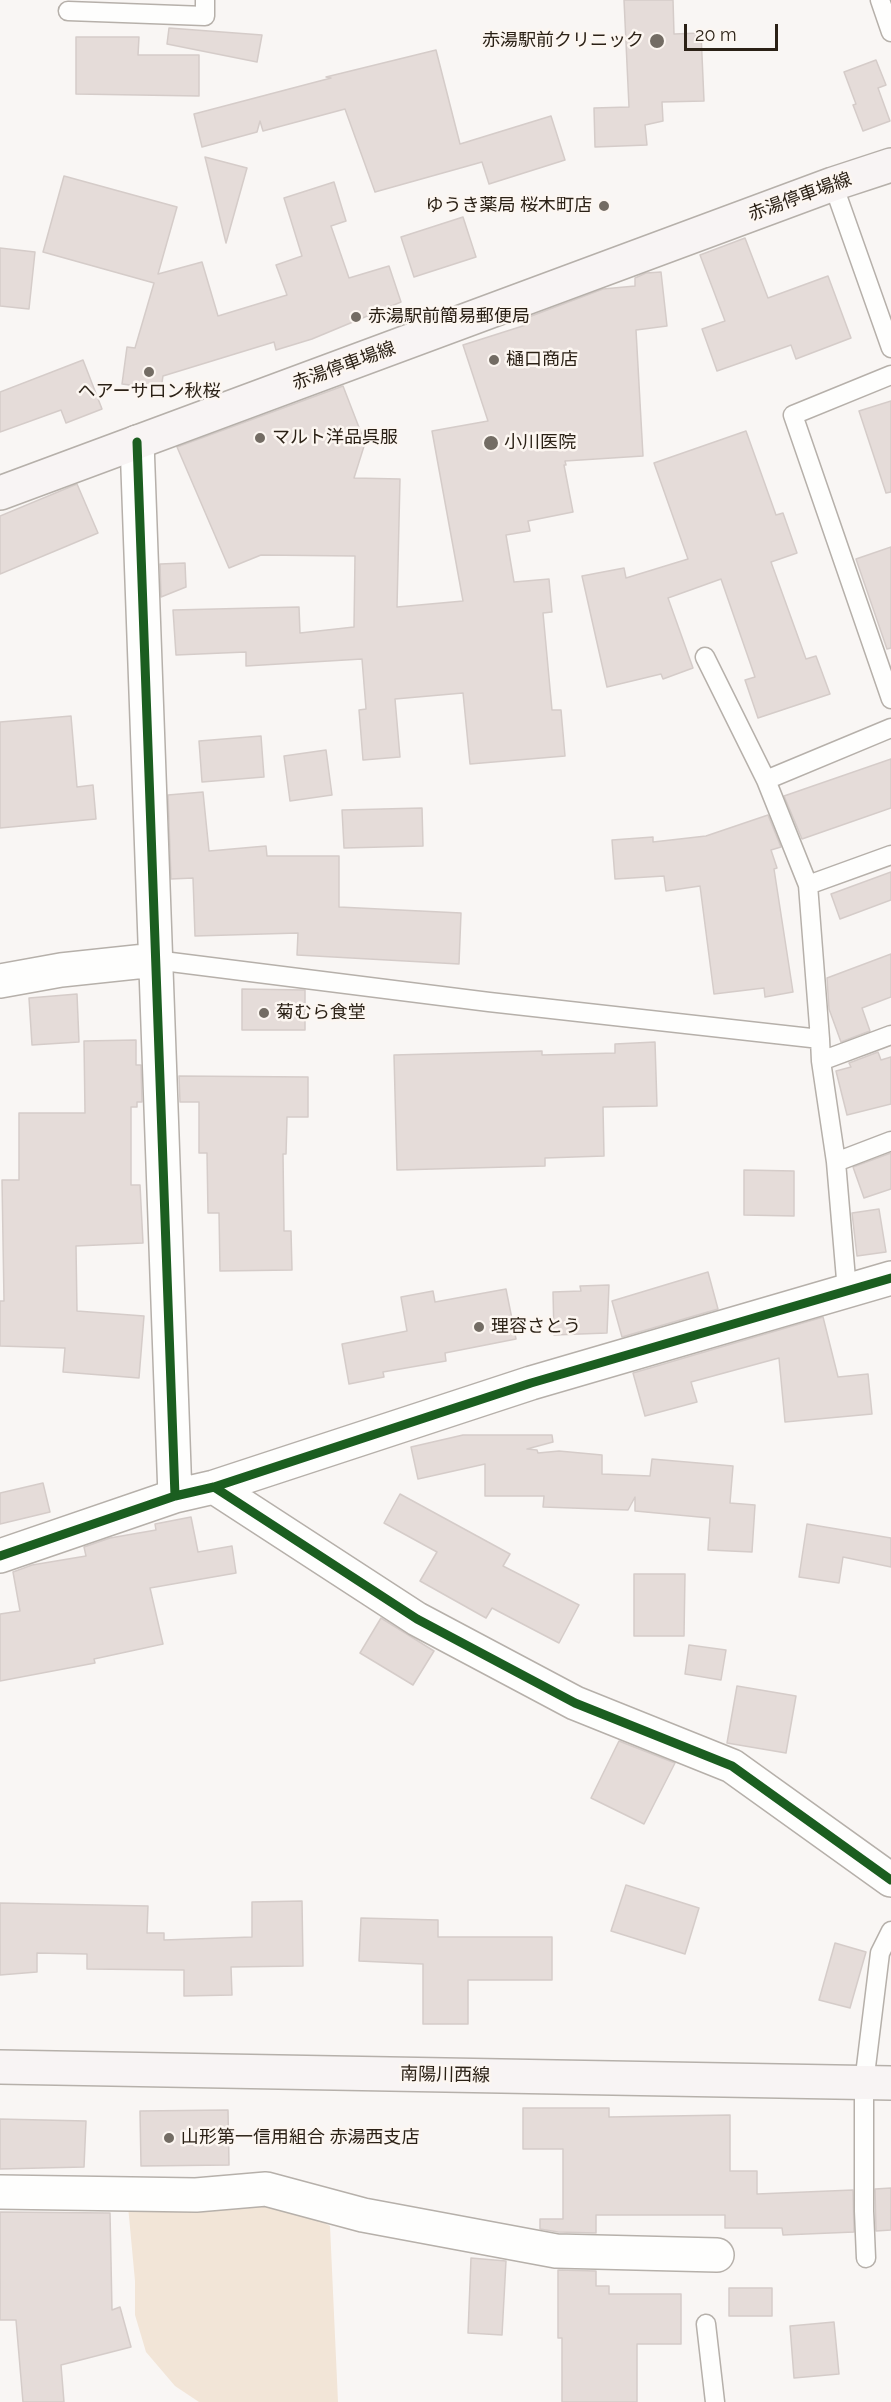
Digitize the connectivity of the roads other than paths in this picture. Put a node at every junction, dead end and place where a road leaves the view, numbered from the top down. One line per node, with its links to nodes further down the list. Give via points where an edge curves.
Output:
1 (205, 0): 3 (lane, via 205,16)
2 (880, 0): 4 (lane)
3 (68, 11)
4 (891, 32)
5 (891, 165): 6 (main road, 赤湯停車場線)
6 (833, 184): 7 (lane); 9 (main road, 赤湯停車場線)
7 (891, 348)
8 (891, 375): 12 (lane, via 793,415)
9 (137, 442): 10 (main road, 赤湯停車場線); 17 (street)
10 (0, 493)
11 (705, 657): 14 (lane)
12 (891, 699)
13 (891, 728): 14 (lane)
14 (766, 780): 16 (lane)
15 (891, 855): 16 (lane)
16 (808, 885): 20 (lane)
17 (155, 960): 18 (street); 20 (lane); 27 (street)
18 (0, 981)
19 (891, 1035): 21 (lane)
20 (820, 1039): 21 (lane)
21 (821, 1061): 23 (lane)
22 (891, 1141): 23 (lane)
23 (836, 1162): 25 (lane)
24 (891, 1278): 25 (street)
25 (848, 1291): 26 (street, via 531,1383)
26 (214, 1487): 27 (street); 29 (street, via 428,1624 575,1703 732,1766)
27 (175, 1496): 28 (street)
28 (0, 1556)
29 (891, 1880)
30 (891, 1931): 32 (lane, via 880,1953)
31 (0, 2067): 32 (main road, 南陽川西線)
32 (877, 2083): 35 (lane, via 864,2211)
33 (0, 2192): 34 (street, via 184,2195 266,2189 363,2216 556,2250)
34 (717, 2255)
35 (866, 2258)
36 (706, 2324): 37 (lane)
37 (715, 2402)

